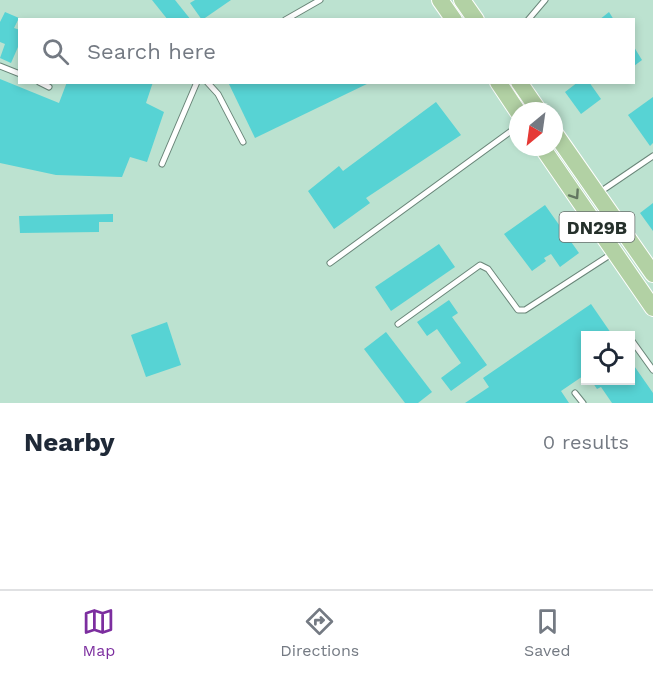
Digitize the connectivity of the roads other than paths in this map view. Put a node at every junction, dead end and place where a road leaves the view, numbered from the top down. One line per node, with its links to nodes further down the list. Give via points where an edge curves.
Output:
1 (320, 0): 5 (lane)
2 (440, 0): 6 (main road)
3 (463, 0): 7 (main road)
4 (545, 0): 8 (lane)
5 (288, 18)
6 (452, 18)
7 (475, 18)
8 (530, 18)
9 (0, 66): 10 (lane)
10 (18, 73)
11 (43, 84): 16 (lane)
12 (195, 84): 24 (lane)
13 (209, 84): 20 (lane)
14 (499, 84): 17 (main road)
15 (520, 84): 18 (main road)
16 (49, 87)
17 (511, 102)
18 (533, 102)
19 (509, 133): 27 (lane)
20 (243, 142)
21 (563, 145): 25 (main road, DN29B)
22 (548, 156): 26 (main road, DN29B, one-way to 26)
23 (653, 156): 25 (lane)
24 (162, 164)
25 (597, 194): 28 (main road, DN29B)
26 (614, 252): 29 (main road, DN29B); 30 (lane, via 525,310 518,310 488,269 480,265)
27 (330, 263)
28 (653, 274)
29 (653, 308)
30 (398, 324)
31 (635, 344): 32 (lane)
32 (653, 370)
33 (575, 393): 34 (lane)
34 (583, 403)

